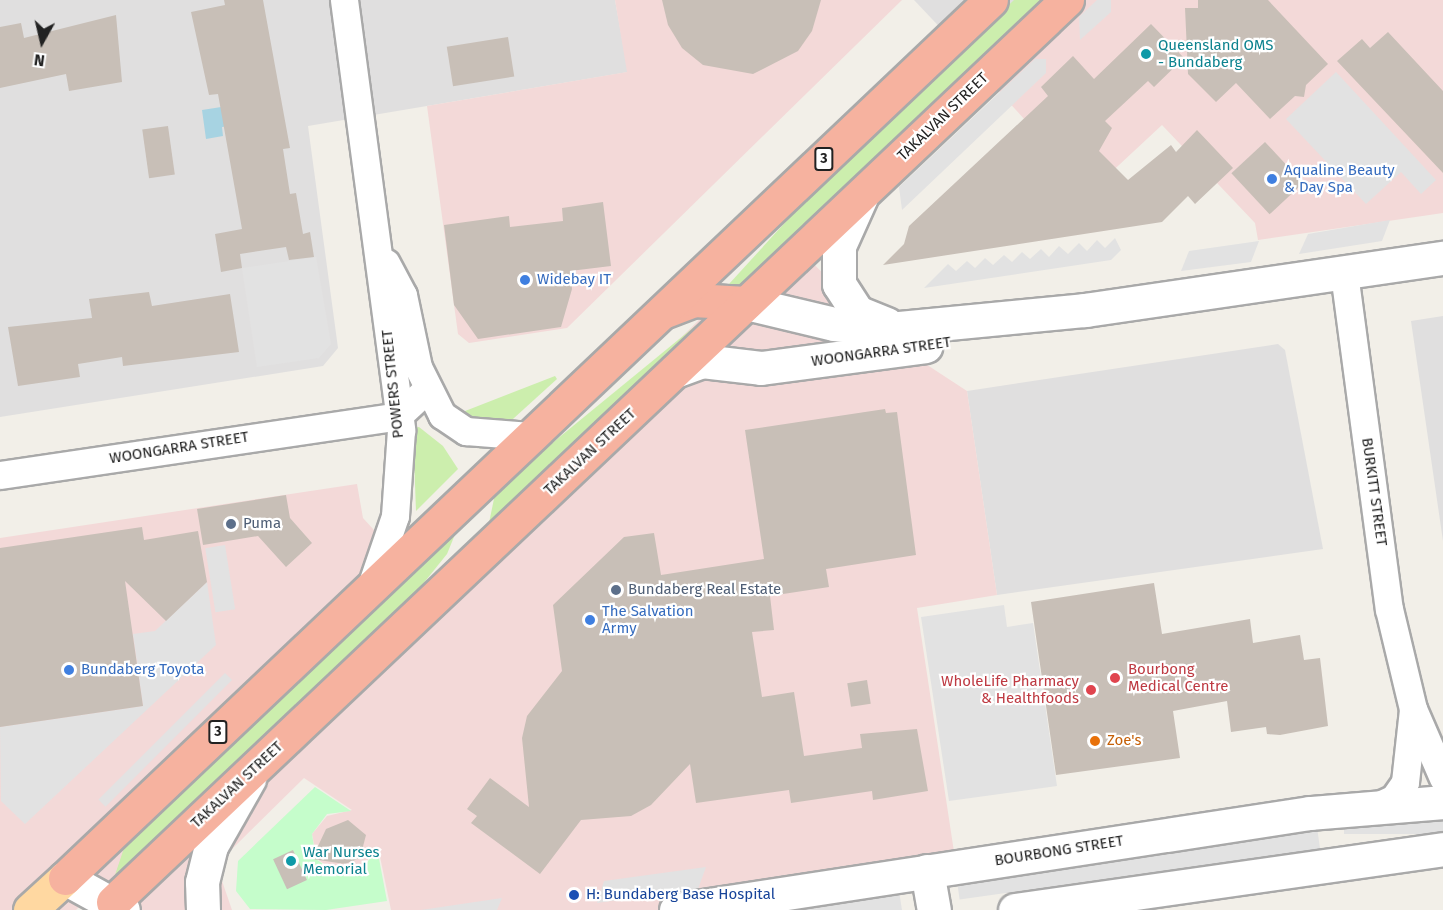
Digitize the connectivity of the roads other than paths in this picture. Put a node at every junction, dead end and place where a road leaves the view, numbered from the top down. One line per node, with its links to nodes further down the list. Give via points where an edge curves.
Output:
1 (344, 0): 5 (street, POWERS STREET)
2 (991, 0): 10 (highway, 3)
3 (1067, 0): 4 (highway, TAKALVAN STREET)
4 (861, 195): 8 (highway, TAKALVAN STREET); 11 (street, WOONGARRA STREET, via 839,246 839,284 857,312 881,324)
5 (378, 248): 12 (street, POWERS STREET); 14 (street, POWERS STREET, via 403,295)
6 (1443, 258): 7 (street, WOONGARRA STREET)
7 (1344, 273): 9 (street, WOONGARRA STREET); 20 (street, BURKITT STREET, via 1389,609)
8 (746, 303): 10 (highway, via 693,300); 11 (street, WOONGARRA STREET, via 834,324); 13 (highway, TAKALVAN STREET)
9 (1085, 310): 11 (street, WOONGARRA STREET); 13 (street, WOONGARRA STREET, via 960,341 761,368 702,362)
10 (656, 317): 17 (highway, 3)
11 (908, 327)
12 (391, 352): 15 (street, POWERS STREET); 16 (street, via 382,386)
13 (675, 371): 21 (highway, TAKALVAN STREET)
14 (427, 389): 15 (street); 17 (street, POWERS STREET, via 442,415 466,431)
15 (398, 416): 16 (street, WOONGARRA STREET); 19 (street, POWERS STREET, via 395,516)
16 (357, 422): 18 (street, WOONGARRA STREET)
17 (530, 436): 19 (highway, 3)
18 (0, 475)
19 (370, 586): 28 (highway, 3)
20 (1413, 709): 22 (street, BURKITT STREET); 24 (street, BURKITT STREET, via 1405,782 1394,798)
21 (256, 767): 29 (highway, TAKALVAN STREET); 31 (street, via 211,846 202,882)
22 (1443, 778)
23 (1443, 802): 24 (street, BOURBONG STREET)
24 (1364, 808): 26 (street, via 1338,816 1332,840 1341,854); 27 (street, BOURBONG STREET)
25 (1443, 849): 26 (street)
26 (1358, 859): 34 (street)
27 (927, 871): 32 (street, BOURBONG STREET); 33 (street)
28 (62, 880): 29 (street); 30 (main road, 3)
29 (106, 908)
30 (30, 910)
31 (203, 910)
32 (676, 910)
33 (934, 910)
34 (1015, 910)

